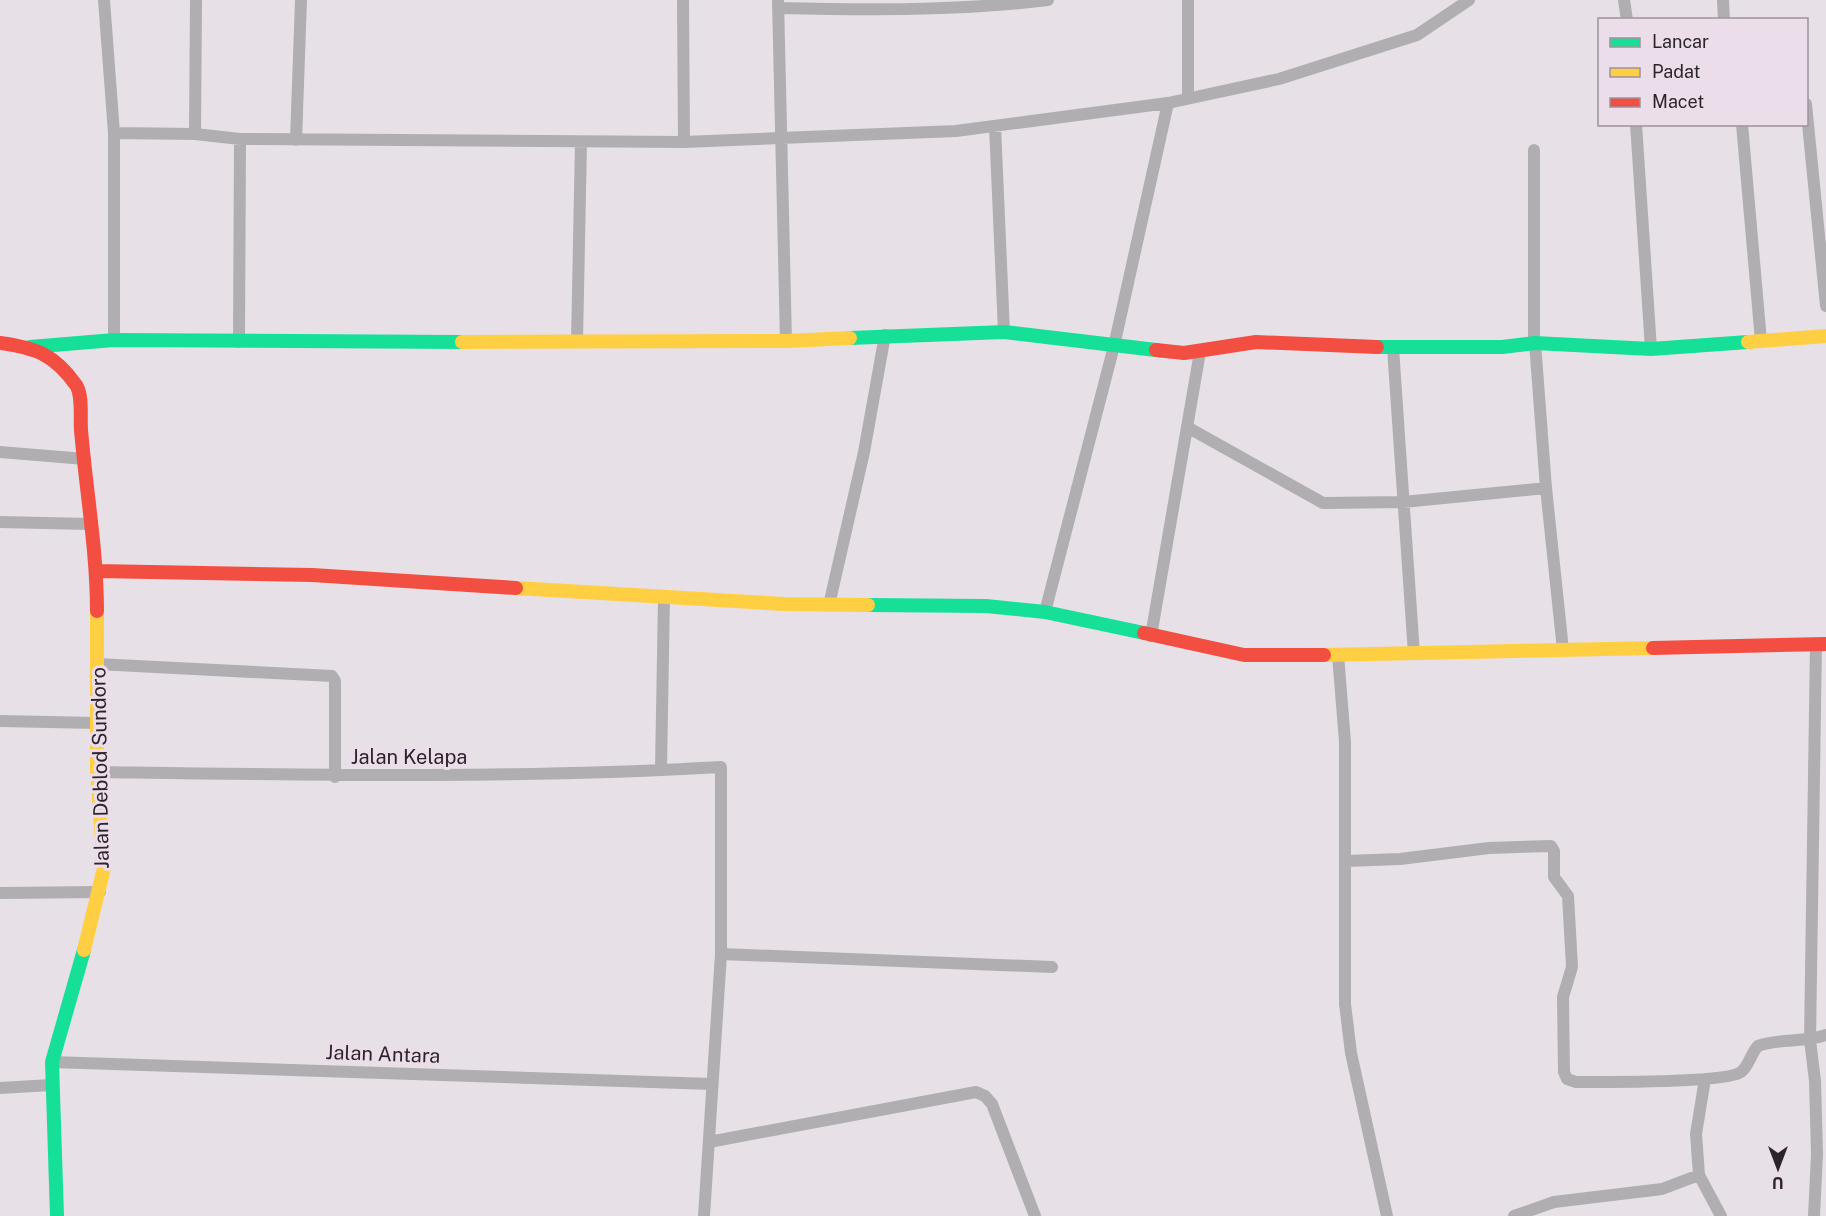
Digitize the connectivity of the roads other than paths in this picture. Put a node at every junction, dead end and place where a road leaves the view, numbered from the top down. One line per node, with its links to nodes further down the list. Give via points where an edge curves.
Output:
1 (104, 0): 20 (street)
2 (196, 0): 21 (street)
3 (301, 0): 24 (street)
4 (683, 0): 26 (street)
5 (1048, 0): 11 (street, via 1010,5)
6 (1188, 0): 14 (street)
7 (1468, 0): 14 (street, via 1417,35 1304,72)
8 (1624, 0): 12 (street)
9 (1723, 0): 13 (street)
10 (778, 4): 11 (street); 22 (street)
11 (900, 5)
12 (1626, 18)
13 (1724, 18)
14 (1188, 98): 15 (street)
15 (1168, 103): 17 (street); 39 (street)
16 (1808, 125): 28 (street)
17 (995, 126): 22 (street, via 941,132); 29 (street)
18 (1636, 126): 42 (street)
19 (1742, 126): 34 (street)
20 (114, 133): 21 (street); 32 (street)
21 (195, 134): 23 (street)
22 (779, 136): 26 (street); 33 (street)
23 (240, 140): 24 (street); 35 (street)
24 (296, 140): 25 (street)
25 (581, 142): 26 (street); 36 (street)
26 (684, 142)
27 (1534, 150): 38 (street)
28 (1826, 306)
29 (1004, 332): 30 (street); 39 (street)
30 (885, 335): 33 (street); 53 (street)
31 (1826, 336): 34 (street)
32 (114, 340): 35 (street); 40 (street)
33 (786, 341): 36 (street)
34 (1761, 341): 42 (street)
35 (238, 342): 36 (street)
36 (577, 342)
37 (0, 343): 40 (street)
38 (1534, 343): 41 (street); 42 (street); 47 (street)
39 (1114, 346): 43 (street); 54 (street)
40 (30, 347): 46 (street, Jalan Deblod Sundoro, via 49,355 78,387)
41 (1393, 348): 43 (street, via 1256,342); 48 (street)
42 (1652, 349)
43 (1200, 352): 44 (street)
44 (1187, 428): 48 (street, via 1323,503); 55 (street)
45 (0, 452): 46 (street)
46 (86, 459): 50 (street, Jalan Deblod Sundoro)
47 (1546, 488): 48 (street); 57 (street)
48 (1403, 502): 58 (street)
49 (0, 522): 50 (street)
50 (90, 524): 51 (street, Jalan Deblod Sundoro)
51 (97, 571): 52 (street, via 312,575); 60 (street, Jalan Deblod Sundoro)
52 (664, 597): 53 (street); 63 (street)
53 (830, 605): 54 (street, via 986,606)
54 (1045, 612): 55 (street)
55 (1150, 636): 59 (street, via 1244,655)
56 (1821, 644): 57 (street); 72 (street)
57 (1563, 650): 58 (street)
58 (1414, 654): 59 (street)
59 (1338, 655): 66 (street, via 1345,742)
60 (98, 664): 62 (street, Jalan Deblod Sundoro); 65 (street, via 332,676)
61 (0, 721): 62 (street)
62 (97, 723): 64 (street, Jalan Deblod Sundoro)
63 (661, 770): 65 (street, Jalan Kelapa); 69 (street, Jalan Kelapa, via 721,766)
64 (98, 772): 65 (street, Jalan Kelapa); 67 (street, Jalan Deblod Sundoro, via 104,868)
65 (335, 777)
66 (1346, 861): 74 (street, via 1551,846 1554,877 1568,896 1572,967 1563,997 1564,1072 1568,1079 1576,1083); 84 (street, via 1345,1004 1351,1053)
67 (100, 892): 68 (street); 73 (street, Jalan Deblod Sundoro)
68 (0, 893)
69 (721, 954): 70 (street); 75 (street)
70 (1052, 967)
71 (1826, 1035): 72 (street)
72 (1810, 1040): 74 (street, via 1768,1042 1758,1046 1742,1072); 80 (street)
73 (52, 1062): 75 (street, Jalan Antara); 76 (street, Jalan Deblod Sundoro)
74 (1705, 1079): 79 (street, via 1696,1134)
75 (712, 1084): 78 (street)
76 (51, 1085): 77 (street); 81 (street, Jalan Deblod Sundoro)
77 (0, 1088)
78 (709, 1143): 82 (street); 83 (street, via 976,1092 992,1104)
79 (1699, 1175): 85 (street, via 1662,1189 1554,1202); 86 (street)
80 (1822, 1188): 87 (street)
81 (57, 1216)
82 (704, 1216)
83 (1035, 1216)
84 (1387, 1216)
85 (1514, 1216)
86 (1721, 1216)
87 (1814, 1216)

